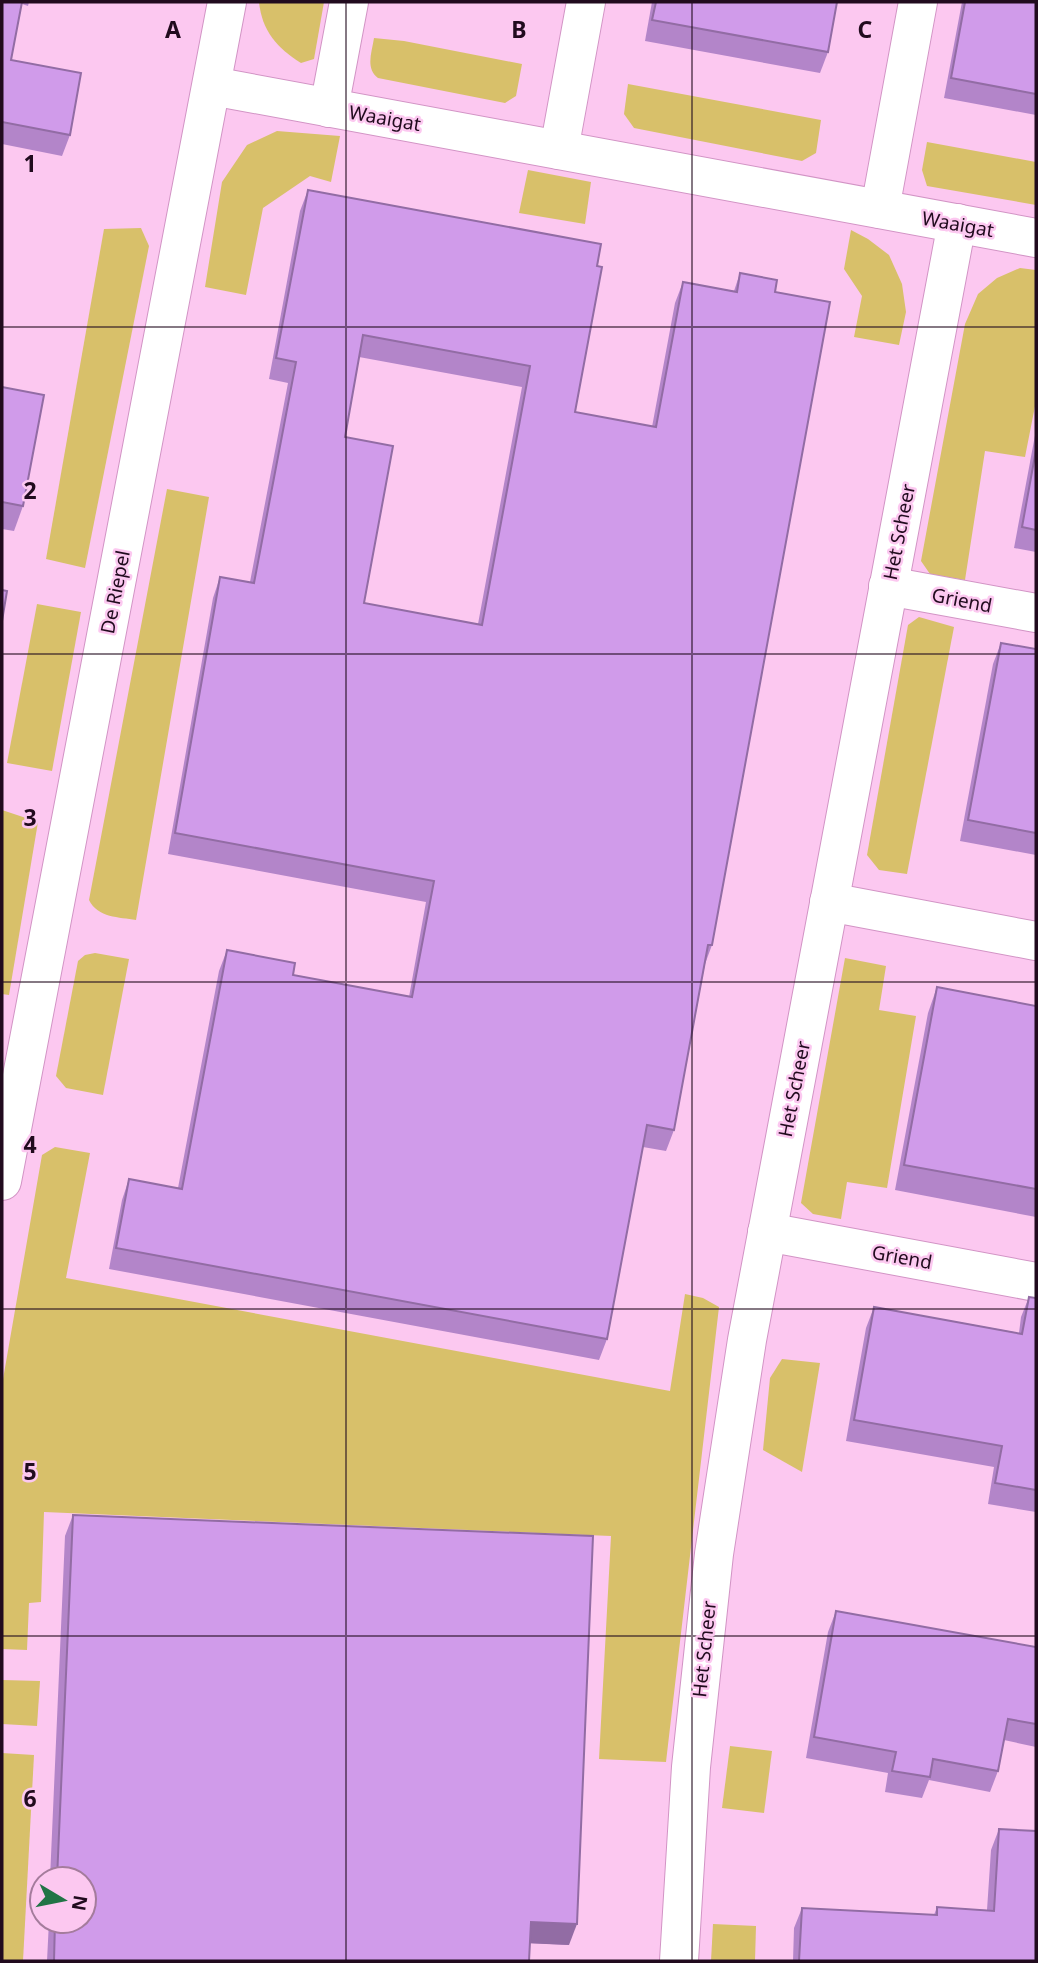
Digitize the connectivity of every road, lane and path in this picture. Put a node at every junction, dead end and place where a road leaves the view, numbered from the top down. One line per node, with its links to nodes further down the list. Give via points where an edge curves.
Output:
1 (227, 2): 5 (street, De Riepel)
2 (349, 2): 6 (street)
3 (586, 2): 7 (street)
4 (918, 2): 8 (street)
5 (212, 86): 6 (street, Waaigat); 15 (street, De Riepel)
6 (329, 108): 7 (street, Waaigat)
7 (559, 150): 8 (street, Waaigat)
8 (880, 209): 9 (street, Waaigat)
9 (957, 223): 10 (street, Waaigat); 11 (street, Het Scheer)
10 (1036, 238)
11 (888, 586): 12 (street, Griend); 13 (street, Het Scheer)
12 (1036, 613)
13 (829, 902): 14 (street); 16 (street, Het Scheer)
14 (1036, 941)
15 (2, 1181)
16 (767, 1232): 17 (street, Griend); 18 (street, Het Scheer, via 715,1554 691,1767)
17 (1036, 1282)
18 (679, 1961)

